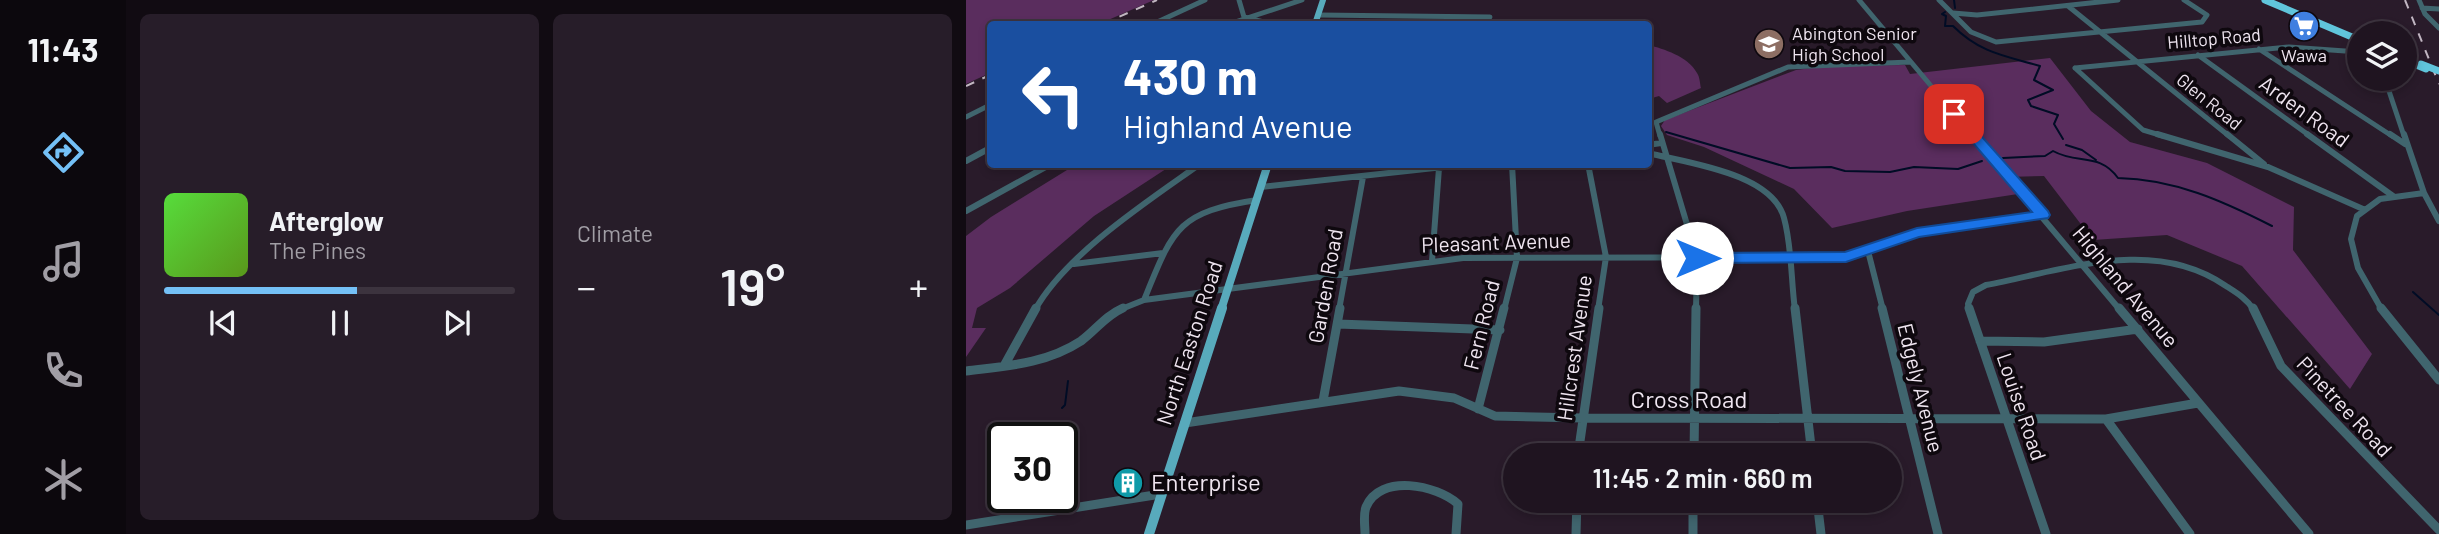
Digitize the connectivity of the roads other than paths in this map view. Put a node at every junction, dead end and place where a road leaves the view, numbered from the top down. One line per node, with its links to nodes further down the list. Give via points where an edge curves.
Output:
1 (1205, 0): 21 (street)
2 (1211, 0): 22 (street)
3 (1239, 0): 20 (street, via 1241,15)
4 (1302, 0): 20 (street)
5 (1323, 0): 17 (main road)
6 (1859, 0): 35 (street, Highland Avenue)
7 (1939, 0): 16 (street)
8 (2118, 0): 13 (street)
9 (2185, 0): 28 (street, via 2207,18)
10 (2265, 0): 29 (highway)
11 (2419, 0): 14 (street)
12 (2276, 1): 30 (highway)
13 (2068, 6): 16 (street, via 1977,15); 28 (street, Glen Road)
14 (2422, 8): 15 (street); 27 (street)
15 (2439, 9)
16 (1952, 13): 28 (street, via 1975,37 1996,42)
17 (1318, 15): 18 (street); 25 (main road)
18 (1454, 17): 19 (street); 26 (street)
19 (1490, 17)
20 (1246, 18): 23 (street); 24 (street)
21 (1160, 21)
22 (1166, 21)
23 (1238, 21)
24 (1259, 21)
25 (1316, 21)
26 (1453, 21)
27 (2439, 29)
28 (2100, 32): 34 (street, Glen Road)
29 (2347, 33)
30 (2347, 33)
31 (2258, 49): 32 (street, Hilltop Road); 33 (street, Hilltop Road); 43 (street)
32 (2347, 50)
33 (2197, 54): 34 (street, Hilltop Road); 58 (street, Arden Road)
34 (2136, 61): 48 (street, Glen Road); 48 (street, Hilltop Road, via 2075,68 2143,130)
35 (1910, 62): 41 (street, via 1788,67 1660,119 1656,124); 62 (street, Highland Avenue)
36 (2417, 64): 37 (highway, bridge)
37 (2439, 72)
38 (2389, 91): 43 (street)
39 (987, 104): 40 (street)
40 (966, 115)
41 (1661, 143): 42 (street); 46 (street)
42 (1652, 144)
43 (2405, 144): 57 (street)
44 (987, 150): 47 (street)
45 (1652, 154): 46 (street)
46 (1666, 158): 67 (street, via 1743,180 1766,192 1784,218); 69 (street)
47 (966, 161)
48 (2268, 167): 60 (street)
49 (1044, 168): 61 (street)
50 (1194, 168): 71 (street, via 1120,220)
51 (1267, 168): 56 (main road, North Easton Road)
52 (1439, 168): 55 (street); 70 (street)
53 (1512, 168): 68 (street, Fern Road)
54 (1589, 168): 66 (street, Hillcrest Avenue)
55 (1363, 177): 56 (street); 73 (street, Garden Road)
56 (1261, 187): 59 (main road, North Easton Road)
57 (2424, 193): 58 (street); 63 (street)
58 (2393, 196): 60 (street)
59 (1256, 200): 65 (street, via 1215,206 1190,217 1175,229); 74 (main road, North Easton Road)
60 (2363, 209): 83 (street, via 2348,233 2357,267 2384,315)
61 (966, 211)
62 (2043, 215): 64 (street, Pleasant Avenue, via 1917,233); 72 (street, Highland Avenue)
63 (2439, 221)
64 (1868, 251): 67 (street, Pleasant Avenue, via 1846,257); 90 (street, Edgely Avenue)
65 (1163, 253): 71 (street); 76 (street)
66 (1606, 257): 68 (street, Pleasant Avenue); 69 (street, Pleasant Avenue); 88 (street, Hillcrest Avenue)
67 (1789, 257): 69 (street, Pleasant Avenue); 92 (street)
68 (1517, 258): 70 (street, Pleasant Avenue); 79 (street, Fern Road)
69 (1697, 258): 89 (street)
70 (1432, 261): 73 (street, Pleasant Avenue)
71 (1074, 264): 81 (street, via 1047,291)
72 (2084, 267): 75 (street, Pinetree Road, via 1986,285); 78 (street, Highland Avenue); 102 (street, Pinetree Road, via 2126,258 2155,258 2190,266 2231,288 2256,310 2271,349 2301,390)
73 (1347, 273): 74 (street, Pleasant Avenue); 77 (street, Garden Road)
74 (1226, 289): 76 (street, Pleasant Avenue); 93 (main road, North Easton Road)
75 (1973, 292): 80 (street, Louise Road, via 1968,304)
76 (1144, 300): 81 (street, Pleasant Avenue, via 1109,314 1082,340 1054,356)
77 (1338, 324): 79 (street); 84 (street, Garden Road)
78 (2138, 329): 80 (street, via 2044,341); 85 (street, Highland Avenue)
79 (1500, 330): 86 (street, Fern Road)
80 (1980, 341): 87 (street, Louise Road)
81 (1004, 366): 82 (street, Pleasant Avenue)
82 (966, 371)
83 (2439, 380)
84 (1322, 401): 86 (street, Cross Road, via 1399,391 1454,398); 93 (street, Cross Road)
85 (2198, 403): 91 (street, Cross Road); 112 (street, Highland Avenue)
86 (1478, 409): 88 (street, Cross Road, via 1494,416)
87 (2006, 417): 90 (street, Cross Road); 91 (street, Cross Road); 110 (street, Louise Road)
88 (1583, 418): 89 (street, Cross Road); 94 (street, Hillcrest Avenue)
89 (1694, 419): 92 (street, Cross Road); 95 (street)
90 (1910, 419): 92 (street, Cross Road); 109 (street, Edgely Avenue)
91 (2106, 419): 111 (street)
92 (1808, 420): 96 (street)
93 (1185, 423): 97 (main road, North Easton Road)
94 (1580, 443)
95 (1694, 443)
96 (1811, 443)
97 (1161, 494): 101 (street); 103 (main road, North Easton Road)
98 (1577, 513): 106 (street)
99 (1693, 513): 107 (street)
100 (1819, 513): 108 (street)
101 (966, 525)
102 (2439, 530)
103 (1149, 534)
104 (1365, 534): 105 (street, via 1369,502 1383,490 1404,485 1451,496 1458,504)
105 (1456, 534)
106 (1576, 534)
107 (1693, 534)
108 (1821, 534)
109 (1938, 534)
110 (2046, 534)
111 (2190, 534)
112 (2309, 534)

